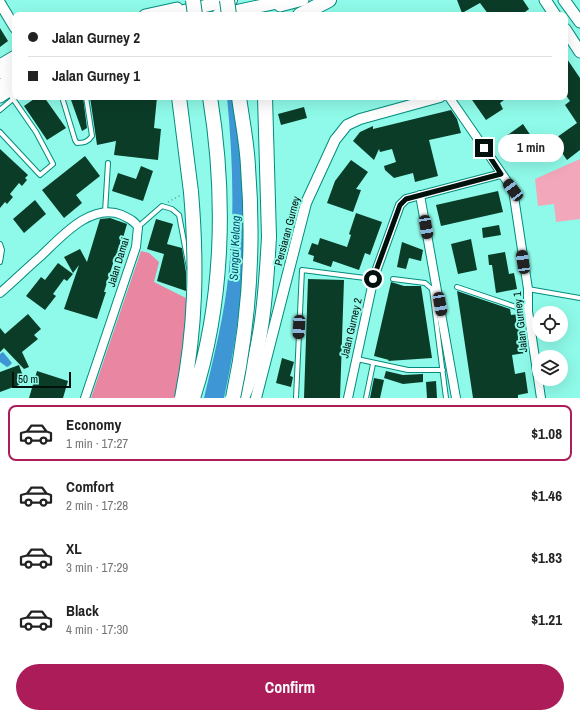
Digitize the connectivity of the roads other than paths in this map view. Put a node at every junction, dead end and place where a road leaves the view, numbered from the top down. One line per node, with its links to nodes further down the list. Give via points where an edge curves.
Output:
1 (208, 0): 9 (main road)
2 (227, 0): 12 (highway, bridge)
3 (231, 0): 11 (main road, bridge)
4 (289, 0): 13 (main road)
5 (303, 0): 14 (main road)
6 (329, 0): 15 (highway)
7 (564, 0): 16 (main road)
8 (0, 3): 17 (street)
9 (194, 5): 10 (main road)
10 (160, 12)
11 (180, 12)
12 (229, 12)
13 (232, 12)
14 (256, 12)
15 (306, 12)
16 (580, 22)
17 (12, 23)
18 (568, 34): 19 (main road)
19 (580, 52)
20 (12, 58): 22 (main road)
21 (12, 64): 22 (main road)
22 (0, 67)
23 (12, 82): 24 (main road)
24 (7, 92): 34 (lane)
25 (13, 100): 35 (lane, via 36,132 53,164 40,175)
26 (63, 100): 27 (lane, via 77,143 88,141 92,136)
27 (86, 100)
28 (179, 100): 55 (highway, bridge, via 191,192 196,287)
29 (210, 100): 56 (highway, bridge, via 218,158 220,236 210,333)
30 (239, 100): 57 (highway, bridge, via 248,165 250,240 246,323)
31 (265, 100): 58 (highway, bridge, via 269,236 265,294 259,340)
32 (429, 100): 59 (street, Persiaran Gurney, via 360,119 347,125 335,140 306,203)
33 (451, 100): 37 (street, Jalan Gurney 1)
34 (0, 110)
35 (0, 132)
36 (108, 163): 39 (lane)
37 (501, 174): 38 (street, Jalan Gurney 2); 47 (street, Jalan Gurney 1, via 513,190)
38 (420, 195): 44 (street, Jalan Gurney 2, via 406,199 400,205); 64 (street)
39 (105, 212): 40 (street, Jalan Damai, via 115,212 134,221); 48 (street, via 89,217 72,228)
40 (138, 227): 43 (lane, via 162,206 172,209 179,215); 54 (street, Jalan Damai, via 136,247)
41 (0, 244): 42 (lane)
42 (0, 262)
43 (190, 273)
44 (373, 279): 51 (street, Jalan Gurney 2); 60 (lane, via 302,270)
45 (393, 279): 53 (lane, via 425,283 432,289)
46 (457, 287): 50 (lane)
47 (528, 289): 49 (lane); 50 (street, Jalan Gurney 1)
48 (0, 293)
49 (580, 298)
50 (528, 311): 65 (street, Jalan Gurney 1)
51 (355, 359): 52 (lane); 61 (street, Jalan Gurney 2)
52 (373, 364): 53 (lane, via 408,370); 62 (lane)
53 (443, 370): 63 (lane)
54 (85, 398)
55 (182, 398)
56 (193, 398)
57 (233, 398)
58 (242, 398)
59 (256, 398)
60 (296, 398)
61 (348, 398)
62 (366, 398)
63 (446, 398)
64 (456, 398)
65 (541, 398)

